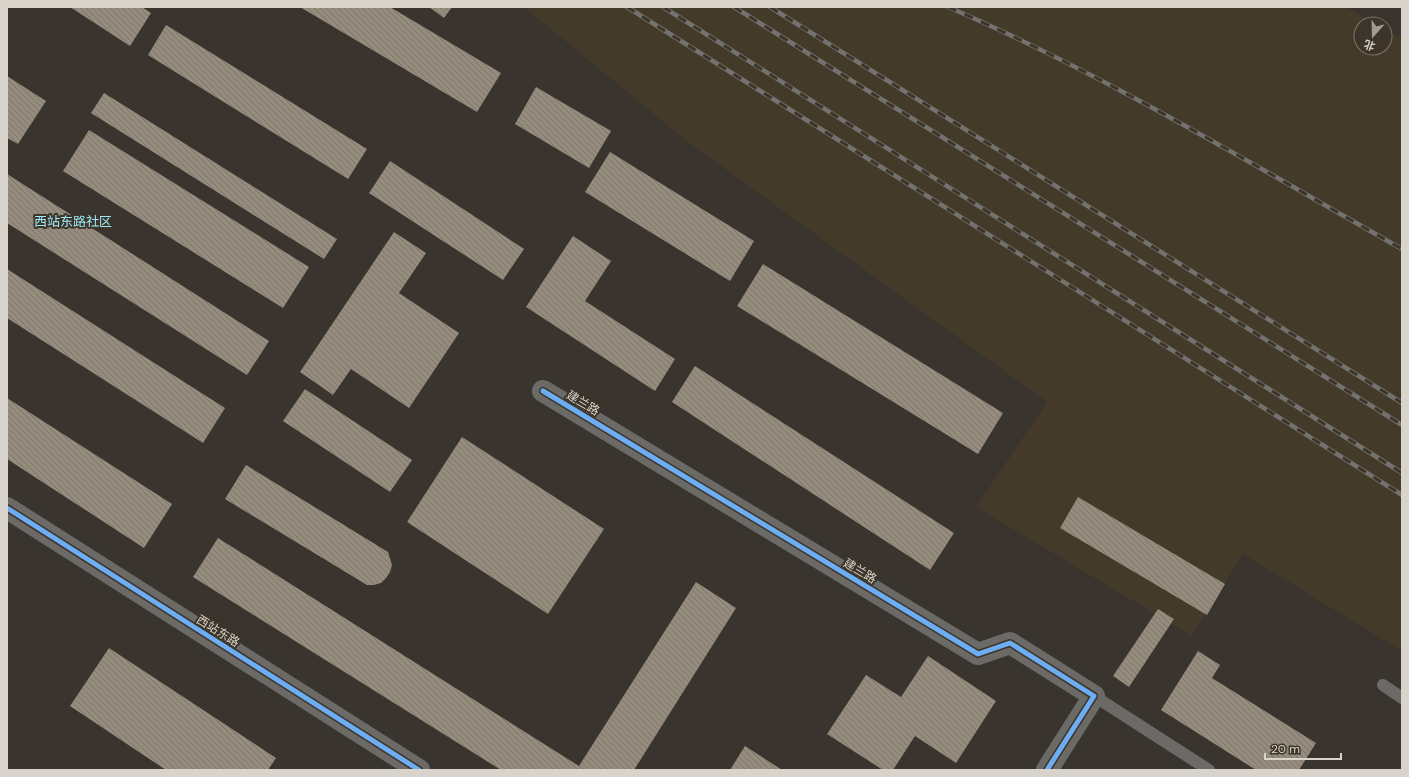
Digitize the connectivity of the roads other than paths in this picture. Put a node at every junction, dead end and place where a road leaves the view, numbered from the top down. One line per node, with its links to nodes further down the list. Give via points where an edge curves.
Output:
1 (543, 391): 4 (street, 建兰路, via 978,654 1010,643)
2 (7, 508): 6 (street, 西站东路)
3 (1383, 685): 5 (lane)
4 (1094, 696): 7 (street); 8 (lane)
5 (1402, 698)
6 (419, 770)
7 (1047, 770)
8 (1209, 770)

